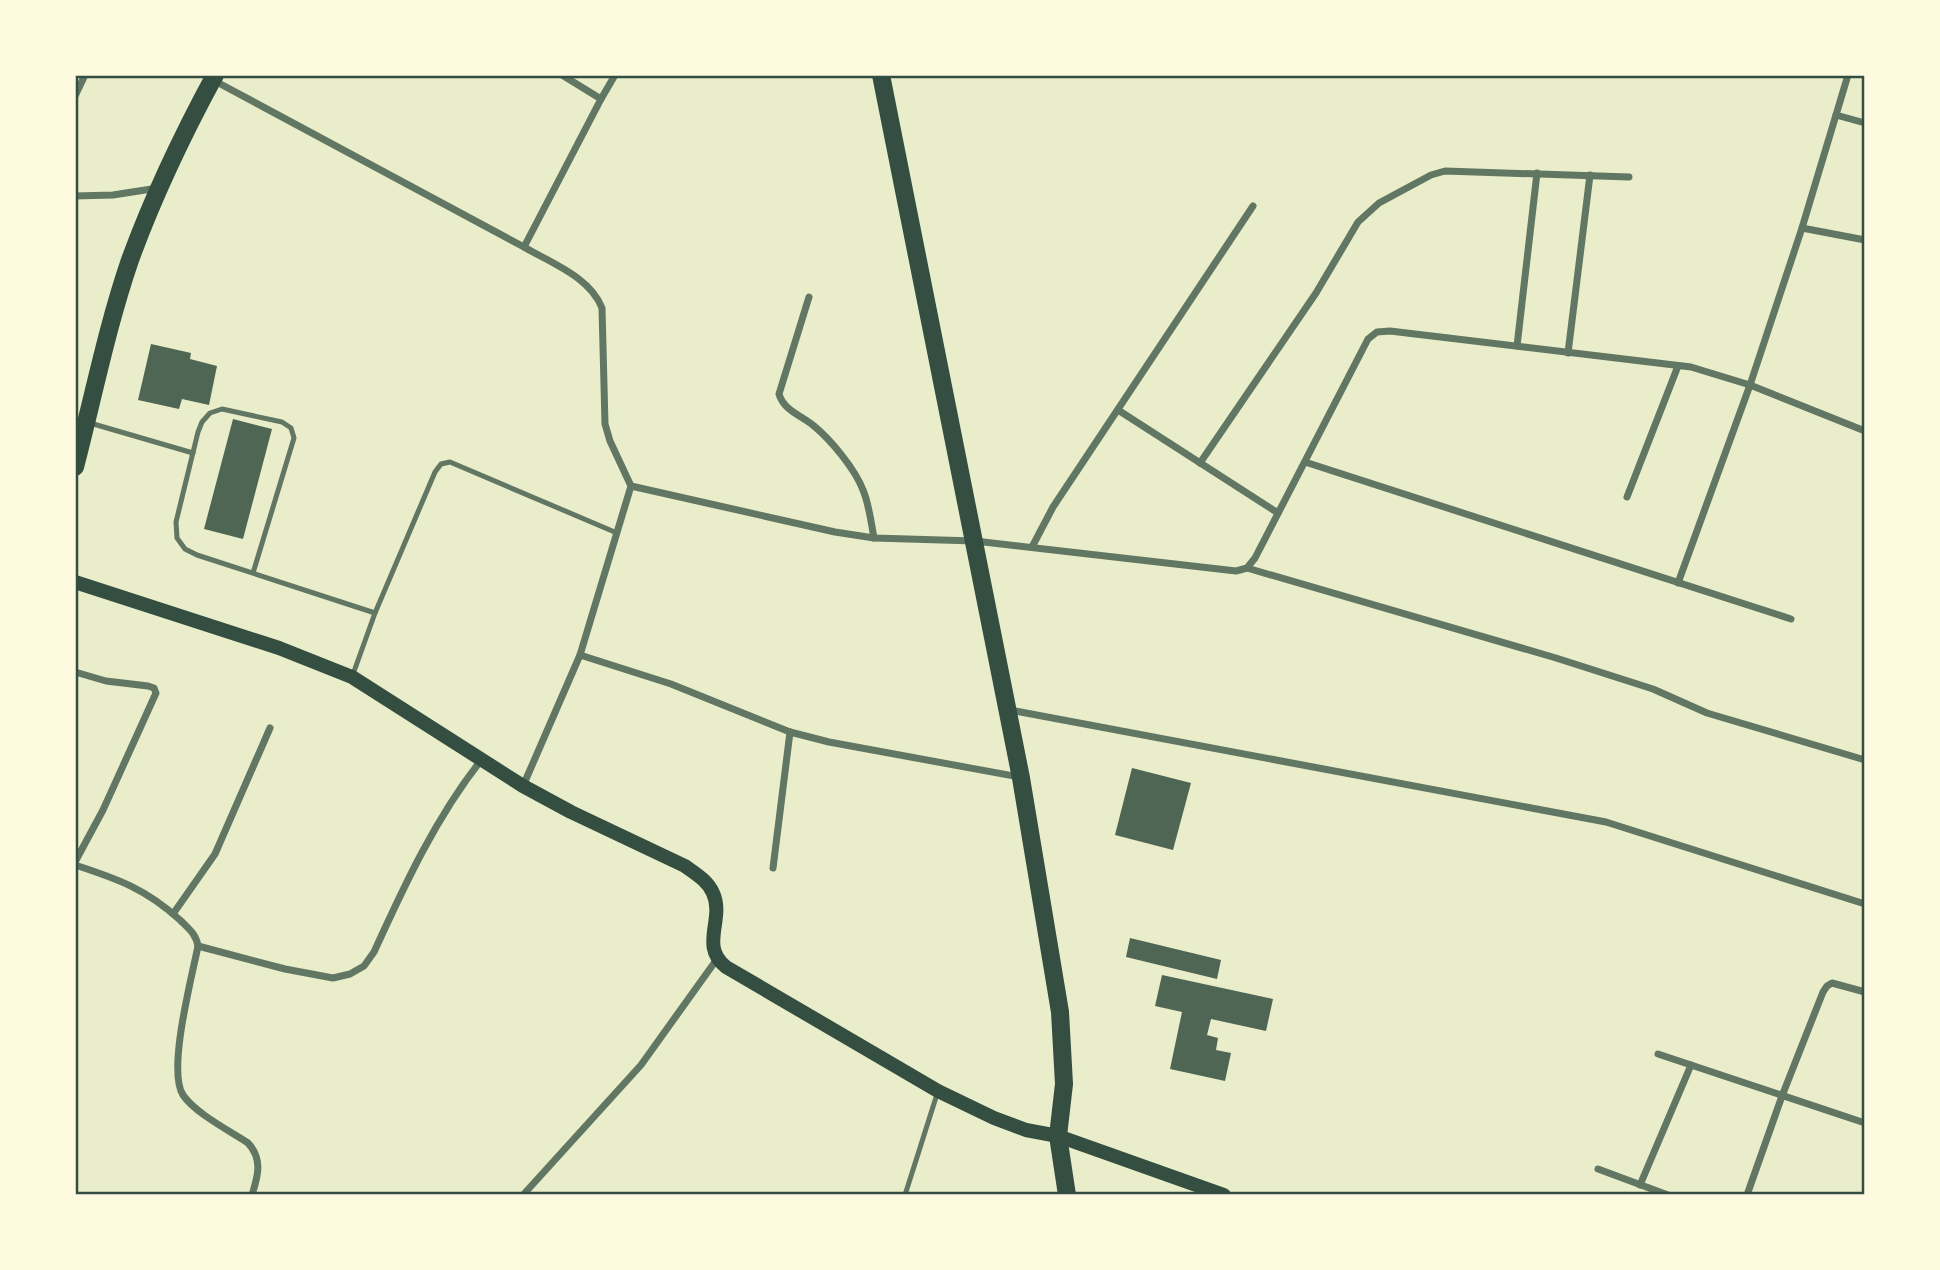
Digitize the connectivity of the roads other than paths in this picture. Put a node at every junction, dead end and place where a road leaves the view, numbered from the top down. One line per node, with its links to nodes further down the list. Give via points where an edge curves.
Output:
1 (85, 75): 7 (street)
2 (562, 75): 8 (street)
3 (615, 75): 8 (street)
4 (881, 75): 37 (main road)
5 (1848, 75): 9 (street)
6 (214, 77): 14 (main road); 19 (street)
7 (75, 96)
8 (601, 99): 19 (street)
9 (1836, 115): 10 (street); 17 (street)
10 (1865, 123)
11 (1538, 173): 12 (street); 21 (street); 30 (street, via 1445,171 1367,212)
12 (1590, 175): 13 (street); 22 (street)
13 (1629, 177)
14 (159, 188): 15 (street); 26 (main road, via 130,260)
15 (75, 196)
16 (1253, 206): 25 (street)
17 (1802, 228): 18 (street); 24 (street)
18 (1865, 240)
19 (524, 247): 32 (street, via 597,294 602,308 606,424)
20 (809, 297): 36 (street, via 779,394 781,402 814,426 858,479)
21 (1517, 346): 22 (street); 29 (street, via 1377,332 1367,339)
22 (1568, 353): 23 (street)
23 (1678, 366): 24 (street); 33 (street)
24 (1750, 385): 27 (street); 42 (street)
25 (1118, 410): 30 (street); 38 (street)
26 (87, 422): 28 (lane); 31 (main road)
27 (1865, 431)
28 (193, 453): 40 (lane, via 176,522 177,538 197,555); 40 (lane, via 202,422 222,409 291,428 291,451)
29 (1305, 462): 34 (street); 42 (street)
30 (1200, 463): 34 (street)
31 (75, 467)
32 (631, 486): 35 (street); 36 (street)
33 (1627, 497)
34 (1278, 513): 39 (street)
35 (617, 533): 43 (lane, via 450,462 441,464); 45 (street)
36 (874, 538): 37 (street)
37 (975, 541): 38 (street); 48 (main road)
38 (1032, 547): 39 (street, via 1236,571)
39 (1247, 568): 52 (street, via 1556,658 1653,689 1707,713)
40 (253, 573): 43 (lane)
41 (75, 582): 47 (main road, via 279,648)
42 (1678, 583): 44 (street)
43 (375, 612): 47 (lane)
44 (1791, 619)
45 (580, 655): 50 (street, via 671,684); 54 (street)
46 (75, 672): 55 (street, via 148,685 156,693)
47 (352, 677): 51 (main road)
48 (1007, 710): 53 (main road); 57 (street, via 1606,822)
49 (270, 728): 58 (street, via 215,854)
50 (790, 732): 53 (street); 56 (street)
51 (483, 758): 54 (main road); 59 (street, via 450,802 364,966 333,978)
52 (1865, 760)
53 (1021, 778): 67 (main road, via 1060,1012 1064,1084)
54 (523, 786): 60 (main road, via 702,878 716,903 713,945)
55 (75, 863): 58 (street, via 132,885)
56 (773, 868)
57 (1865, 904)
58 (173, 914): 59 (street, via 196,936)
59 (198, 946): 70 (street, via 176,1060 177,1080 192,1105 256,1152 258,1172)
60 (717, 959): 64 (main road); 71 (street, via 641,1065)
61 (1865, 992): 65 (street, via 1840,984 1827,986)
62 (1658, 1054): 63 (street)
63 (1691, 1065): 65 (street); 69 (street)
64 (939, 1091): 67 (main road, via 994,1118); 72 (lane)
65 (1782, 1096): 66 (street); 76 (street)
66 (1865, 1124)
67 (1058, 1136): 73 (main road); 74 (main road)
68 (1598, 1169): 69 (street)
69 (1640, 1185): 75 (street)
70 (252, 1195)
71 (523, 1195)
72 (905, 1195)
73 (1067, 1195)
74 (1224, 1195)
75 (1668, 1195)
76 (1747, 1195)

